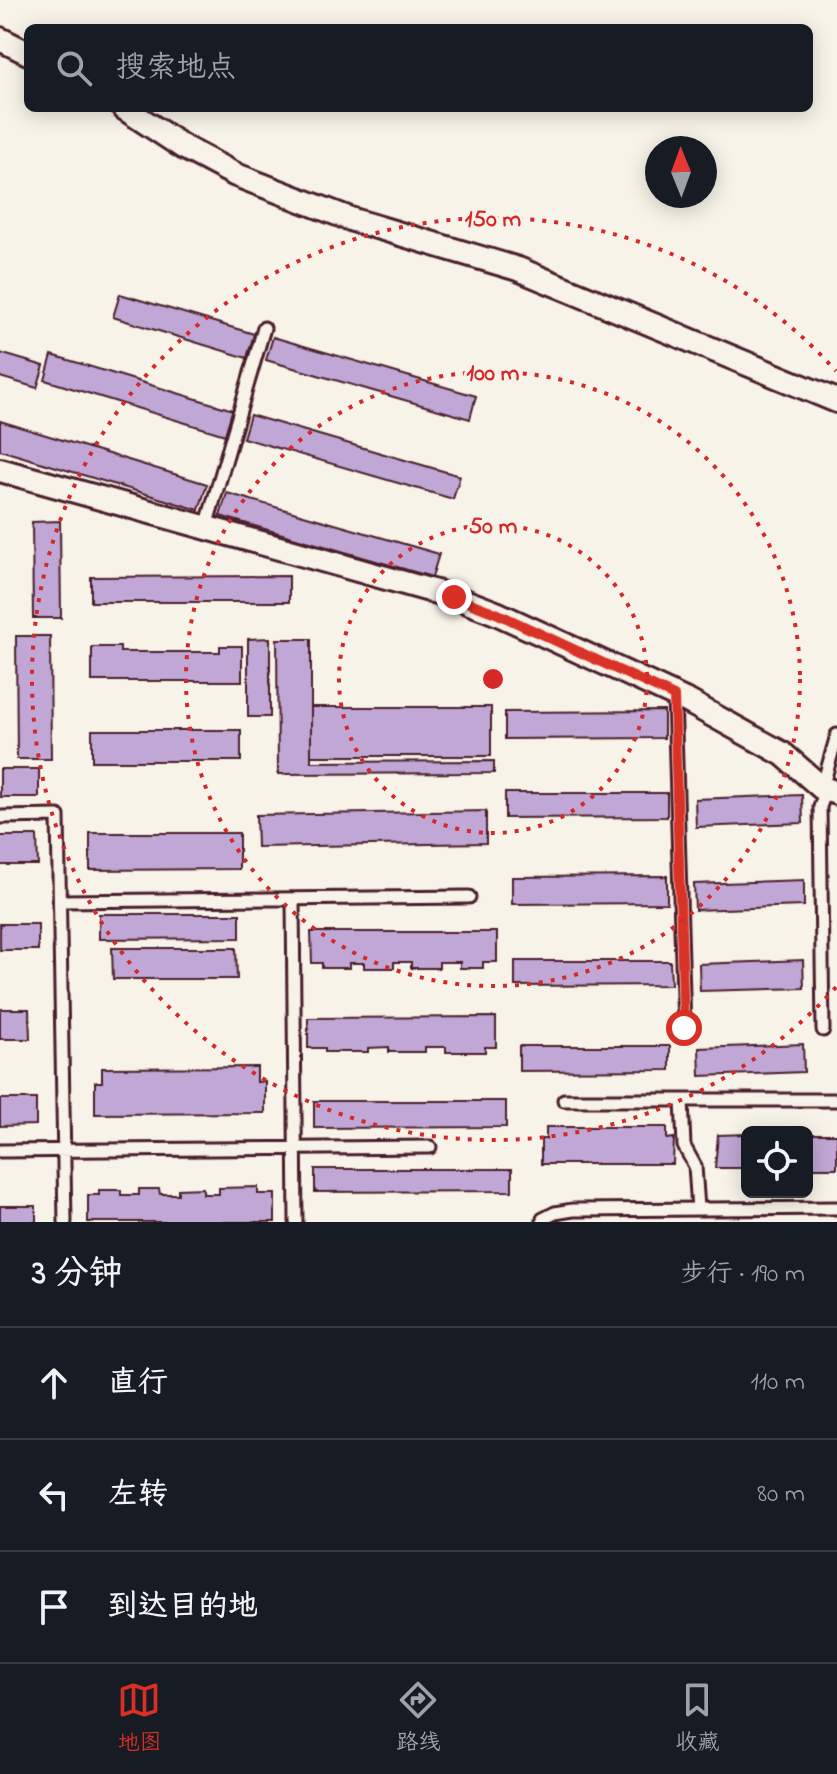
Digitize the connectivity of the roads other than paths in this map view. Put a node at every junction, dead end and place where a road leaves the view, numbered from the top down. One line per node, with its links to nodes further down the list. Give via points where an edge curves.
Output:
1 (0, 39): 2 (street)
2 (24, 51)
3 (130, 112): 5 (street, via 236,175 353,220 518,269)
4 (264, 328): 7 (lane)
5 (837, 401)
6 (0, 470): 7 (street)
7 (206, 527): 8 (street, via 454,597)
8 (674, 696): 10 (street, via 783,754); 15 (lane)
9 (837, 735): 10 (lane)
10 (828, 790): 16 (lane, via 820,807)
11 (0, 817): 14 (lane, via 58,816)
12 (469, 897): 13 (lane)
13 (293, 899): 14 (lane); 21 (lane)
14 (60, 901): 22 (lane)
15 (684, 1028)
16 (823, 1030)
17 (564, 1100): 18 (lane)
18 (682, 1100): 19 (lane); 25 (lane, via 684,1146 695,1166)
19 (837, 1100)
20 (430, 1147): 21 (lane)
21 (295, 1148): 22 (lane); 27 (lane)
22 (64, 1150): 23 (lane); 26 (lane)
23 (0, 1151)
24 (837, 1208): 25 (lane)
25 (698, 1209): 28 (lane, via 573,1210)
26 (65, 1222)
27 (296, 1222)
28 (543, 1222)

